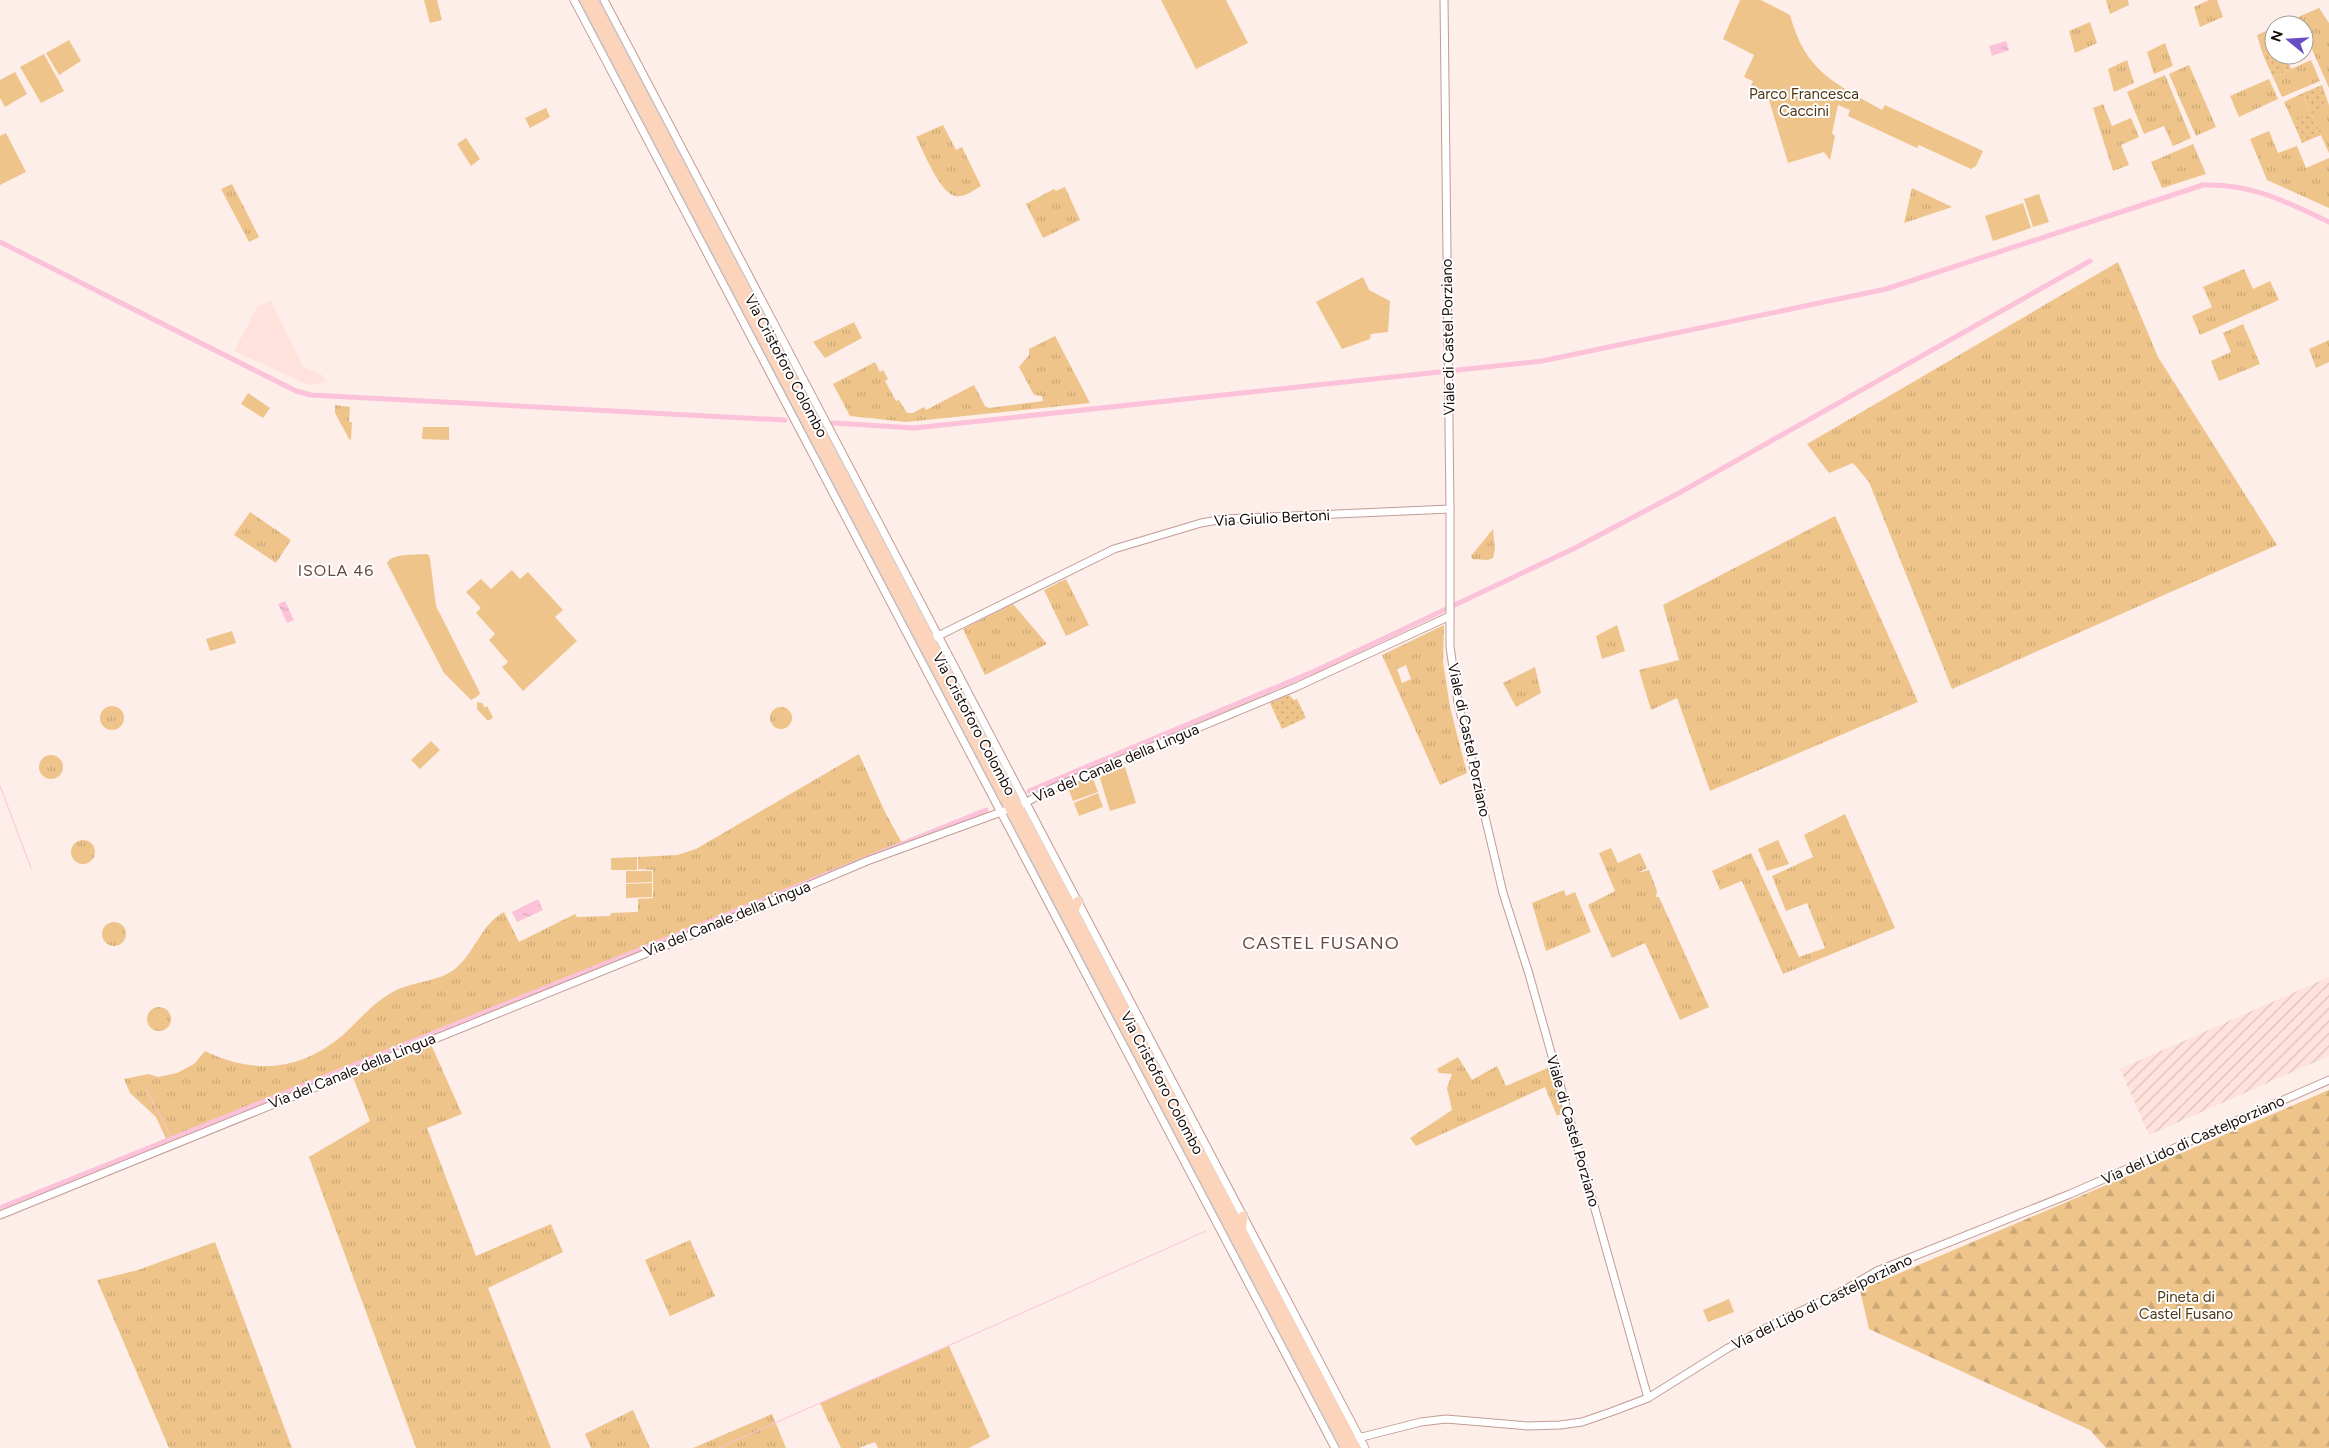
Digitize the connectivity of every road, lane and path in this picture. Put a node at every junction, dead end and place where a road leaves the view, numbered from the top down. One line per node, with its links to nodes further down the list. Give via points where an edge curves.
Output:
1 (574, 0): 9 (street, Via Cristoforo Colombo)
2 (585, 0): 8 (main road, Via Cristoforo Colombo)
3 (593, 0): 8 (main road, Via Cristoforo Colombo)
4 (604, 0): 8 (street, Via Cristoforo Colombo)
5 (1444, 0): 6 (street, Viale di Castel Porziano)
6 (1450, 510): 7 (street, Viale di Castel Porziano); 8 (street, Via Giulio Bertoni, via 1252,517 1204,522 1114,549)
7 (1450, 614): 12 (street, Via del Canale della Lingua); 19 (street, Viale di Castel Porziano, via 1450,647 1458,702 1503,893)
8 (930, 639): 9 (street); 10 (main road, Via Cristoforo Colombo); 12 (main road, Via Cristoforo Colombo)
9 (916, 651): 11 (street, Via Cristoforo Colombo)
10 (950, 697): 11 (street); 12 (main road, Via Cristoforo Colombo)
11 (946, 712): 12 (street, Via Cristoforo Colombo)
12 (1013, 808): 13 (street, Via Cristoforo Colombo); 14 (main road, Via Cristoforo Colombo); 16 (street, Via del Canale della Lingua, via 867,861); 20 (street, Via Cristoforo Colombo); 22 (main road, Via Cristoforo Colombo)
13 (1078, 901): 14 (main road); 17 (street, Via Cristoforo Colombo)
14 (1073, 913): 18 (main road, Via Cristoforo Colombo)
15 (2329, 1080): 19 (street, Via del Lido di Castelporziano, via 2063,1197 1877,1271 1728,1348)
16 (0, 1214)
17 (1243, 1216): 18 (main road); 21 (street, Via Cristoforo Colombo)
18 (1241, 1232): 21 (main road, Via Cristoforo Colombo)
19 (1648, 1398): 21 (street, Via del Lido di Castelporziano, via 1582,1422 1528,1426 1446,1419 1421,1422)
20 (1331, 1439): 22 (street, Via del Lido di Castelporziano)
21 (1356, 1442): 22 (street, Via del Lido di Castelporziano); 23 (street, Via Cristoforo Colombo)
22 (1341, 1446)
23 (1365, 1448)

